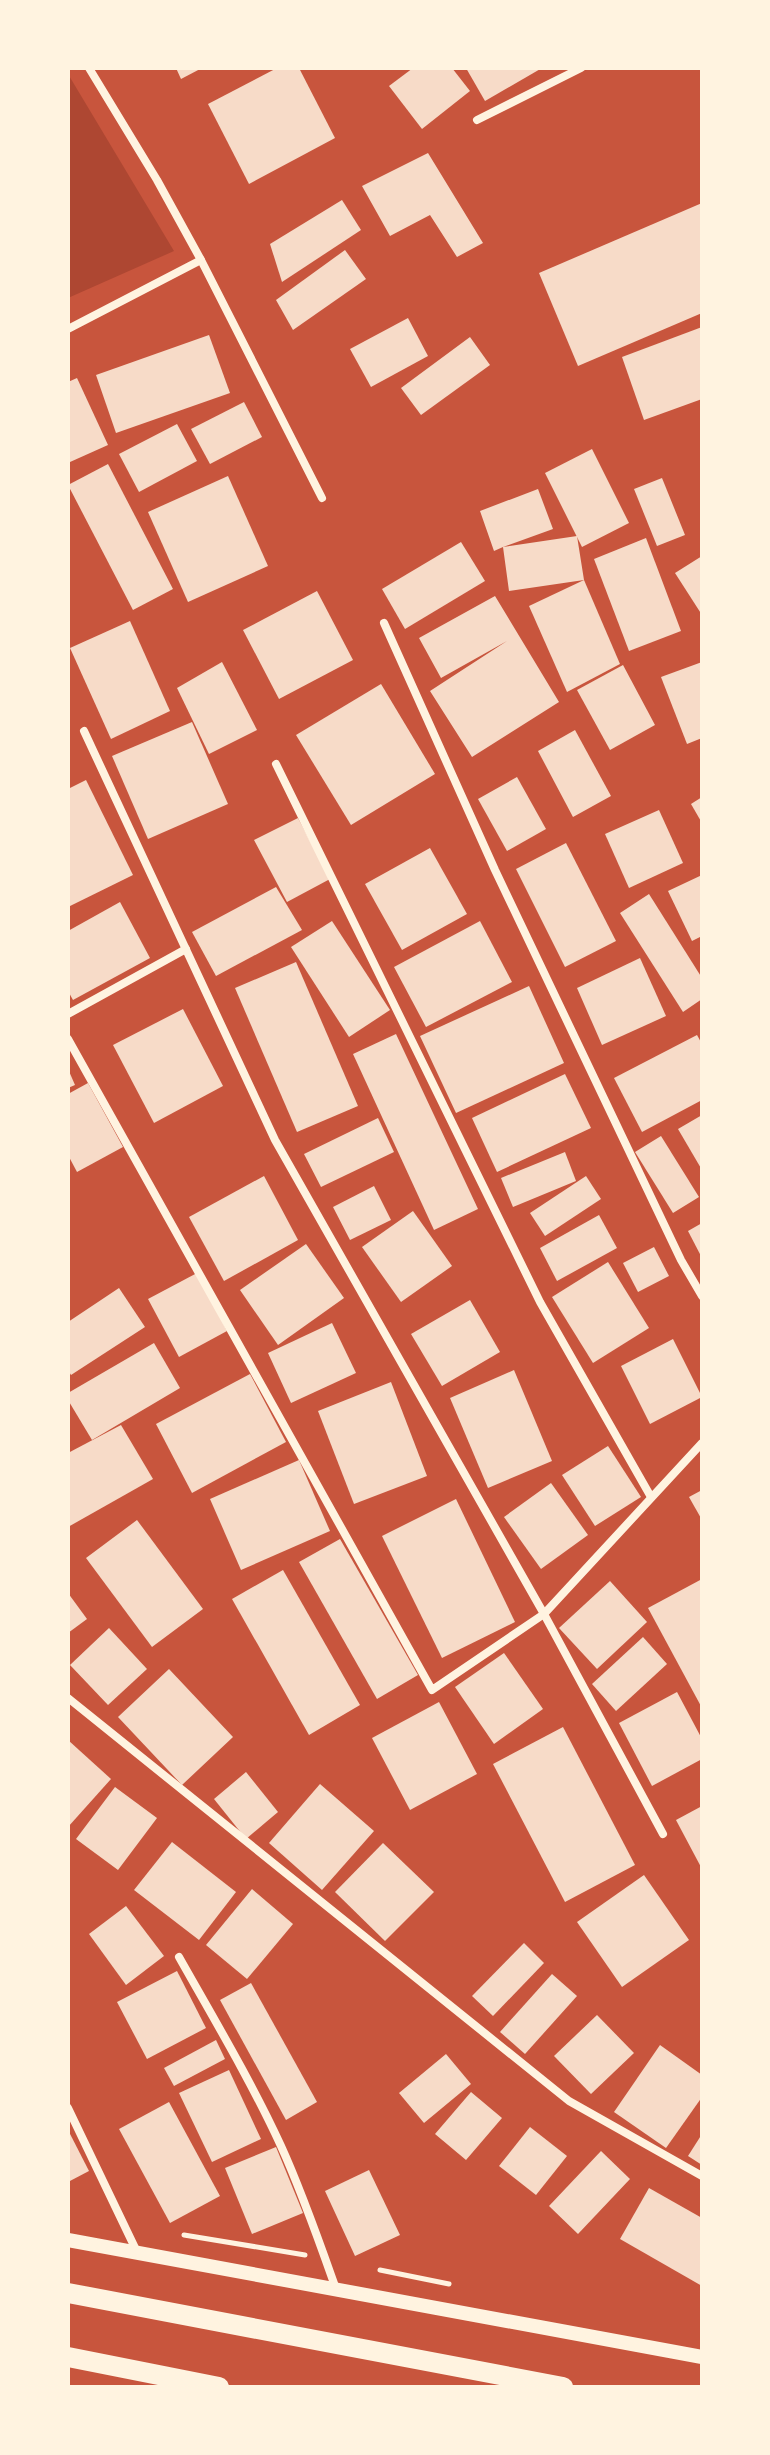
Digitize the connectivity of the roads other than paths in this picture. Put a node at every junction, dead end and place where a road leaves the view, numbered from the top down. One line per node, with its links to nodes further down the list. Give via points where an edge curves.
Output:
1 (89, 68): 4 (street)
2 (581, 68): 3 (street)
3 (477, 120)
4 (201, 260): 5 (street); 6 (street)
5 (68, 329)
6 (322, 498)
7 (384, 623): 13 (street, via 501,884)
8 (84, 731): 10 (street)
9 (276, 764): 15 (street, via 533,1288)
10 (186, 949): 11 (street); 16 (street, via 275,1140)
11 (68, 1014)
12 (68, 1039): 16 (street, via 432,1690)
13 (702, 1296)
14 (702, 1443): 15 (street)
15 (651, 1497): 16 (street)
16 (544, 1614): 18 (street)
17 (68, 1698): 21 (street, via 569,2101)
18 (663, 1834)
19 (179, 1957): 24 (street, via 280,2144)
20 (68, 2108): 23 (street)
21 (702, 2176)
22 (68, 2240): 23 (street)
23 (137, 2252): 24 (street)
24 (336, 2289): 27 (street)
25 (68, 2293): 29 (main road)
26 (68, 2357): 28 (main road)
27 (702, 2357)
28 (219, 2387)
29 (563, 2387)

